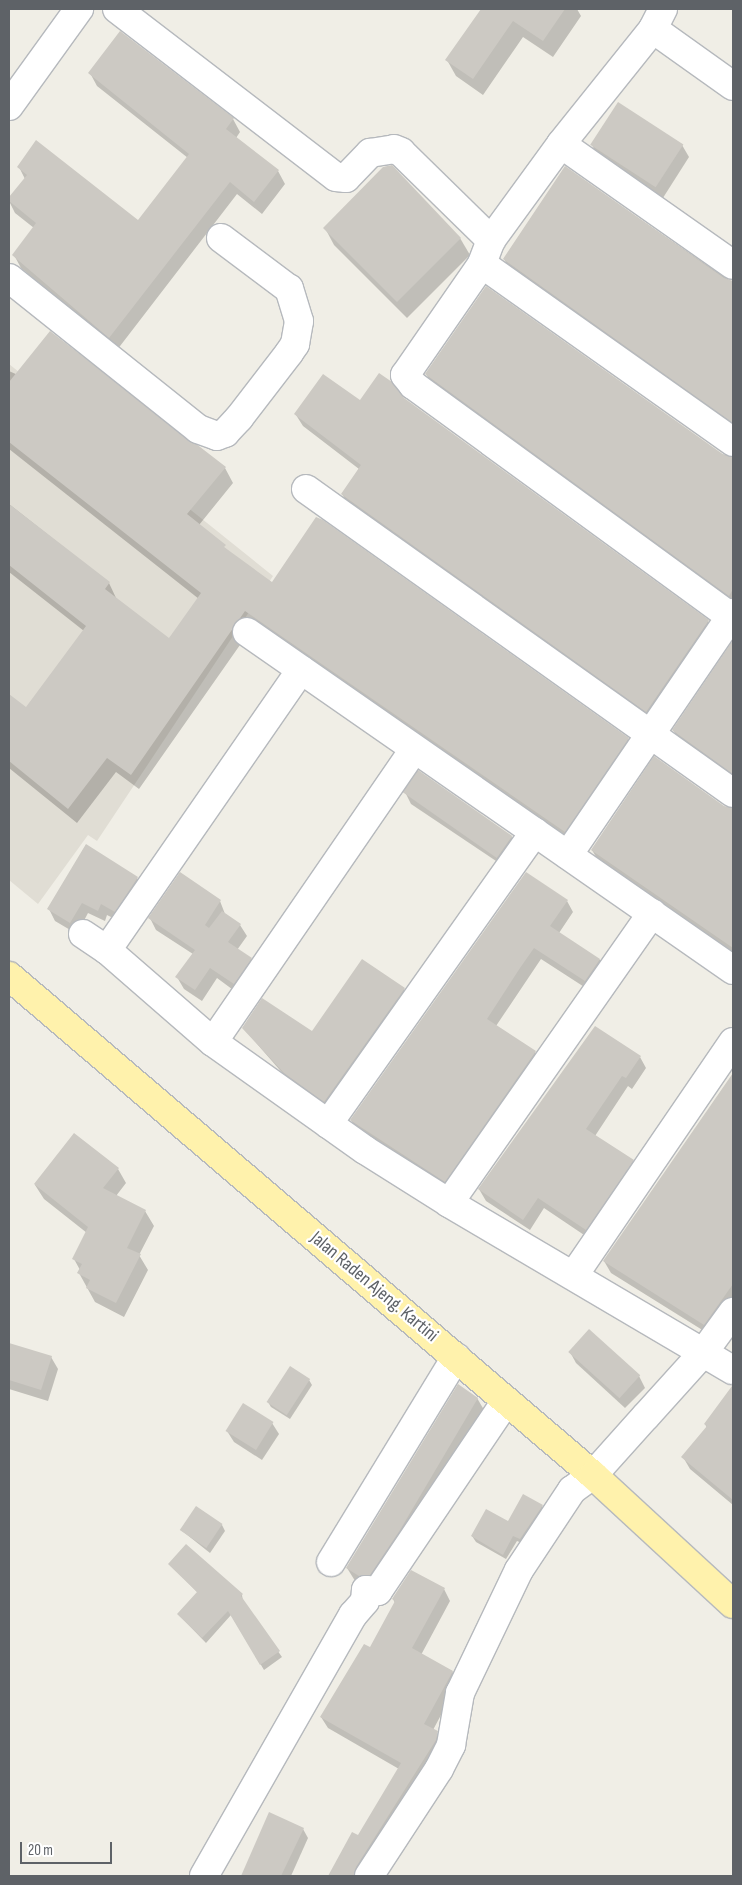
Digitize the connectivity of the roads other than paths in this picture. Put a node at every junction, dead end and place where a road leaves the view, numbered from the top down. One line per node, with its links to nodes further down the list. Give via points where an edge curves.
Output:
1 (79, 9): 5 (street)
2 (117, 9): 8 (street, via 336,177 346,178 370,153 394,149 401,152)
3 (658, 19): 4 (street); 6 (street)
4 (733, 86)
5 (9, 106)
6 (561, 144): 8 (street); 9 (street)
7 (221, 238): 10 (street, via 289,289 299,321 290,353 239,418 218,436 198,429)
8 (486, 252): 11 (street); 13 (street, via 405,374 413,385)
9 (733, 265)
10 (9, 278)
11 (733, 442)
12 (306, 488): 16 (street)
13 (732, 616): 16 (street)
14 (247, 632): 15 (street)
15 (301, 670): 17 (street); 23 (street)
16 (650, 733): 18 (street); 20 (street)
17 (414, 749): 19 (street); 26 (street)
18 (733, 793)
19 (535, 832): 20 (street); 28 (street)
20 (568, 855): 21 (street)
21 (652, 913): 24 (street); 29 (street)
22 (83, 934): 23 (street)
23 (107, 950): 26 (street)
24 (733, 970)
25 (9, 976): 33 (main road, Jalan Raden Ajeng. Kartini)
26 (213, 1042): 28 (street)
27 (733, 1042): 30 (street)
28 (328, 1124): 29 (street)
29 (448, 1203): 30 (street)
30 (574, 1275): 32 (street)
31 (733, 1312): 32 (street)
32 (703, 1353): 34 (street); 36 (street)
33 (456, 1357): 35 (main road, Jalan Raden Ajeng. Kartini); 37 (street)
34 (733, 1370)
35 (506, 1401): 36 (main road, Jalan Raden Ajeng. Kartini); 39 (street, via 378,1591 366,1590 365,1601 353,1615)
36 (593, 1475): 38 (main road, Jalan Raden Ajeng. Kartini); 40 (street, via 572,1490 520,1570 460,1694 451,1744 443,1761)
37 (331, 1562)
38 (733, 1604)
39 (204, 1876)
40 (369, 1876)

